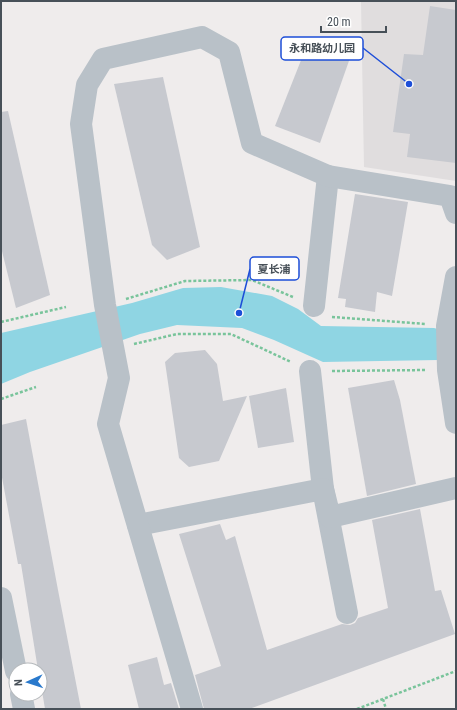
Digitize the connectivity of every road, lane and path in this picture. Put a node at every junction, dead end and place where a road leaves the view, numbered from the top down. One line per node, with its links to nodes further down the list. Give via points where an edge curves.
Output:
1 (328, 176): 2 (street, via 450,196); 4 (street, via 252,142 229,52 202,37 103,59 87,85 82,124); 5 (street)
2 (456, 213)
3 (456, 276): 8 (street)
4 (105, 305): 5 (path, via 185,281 252,280); 9 (street)
5 (314, 306): 8 (path, via 325,317)
6 (66, 307): 7 (path)
7 (1, 322)
8 (447, 326): 10 (street)
9 (114, 349): 11 (path, via 177,334 231,334); 18 (street, via 119,378 108,424)
10 (448, 370): 11 (path); 14 (street)
11 (310, 371): 16 (street)
12 (36, 387): 13 (path)
13 (1, 399)
14 (456, 423)
15 (456, 488): 17 (street)
16 (323, 489): 17 (street); 18 (street)
17 (330, 517): 20 (street)
18 (138, 525): 24 (street)
19 (1, 598): 21 (street)
20 (347, 613)
21 (14, 662)
22 (456, 671): 23 (path)
23 (383, 699): 25 (path); 26 (path)
24 (192, 709)
25 (357, 709)
26 (386, 709)

